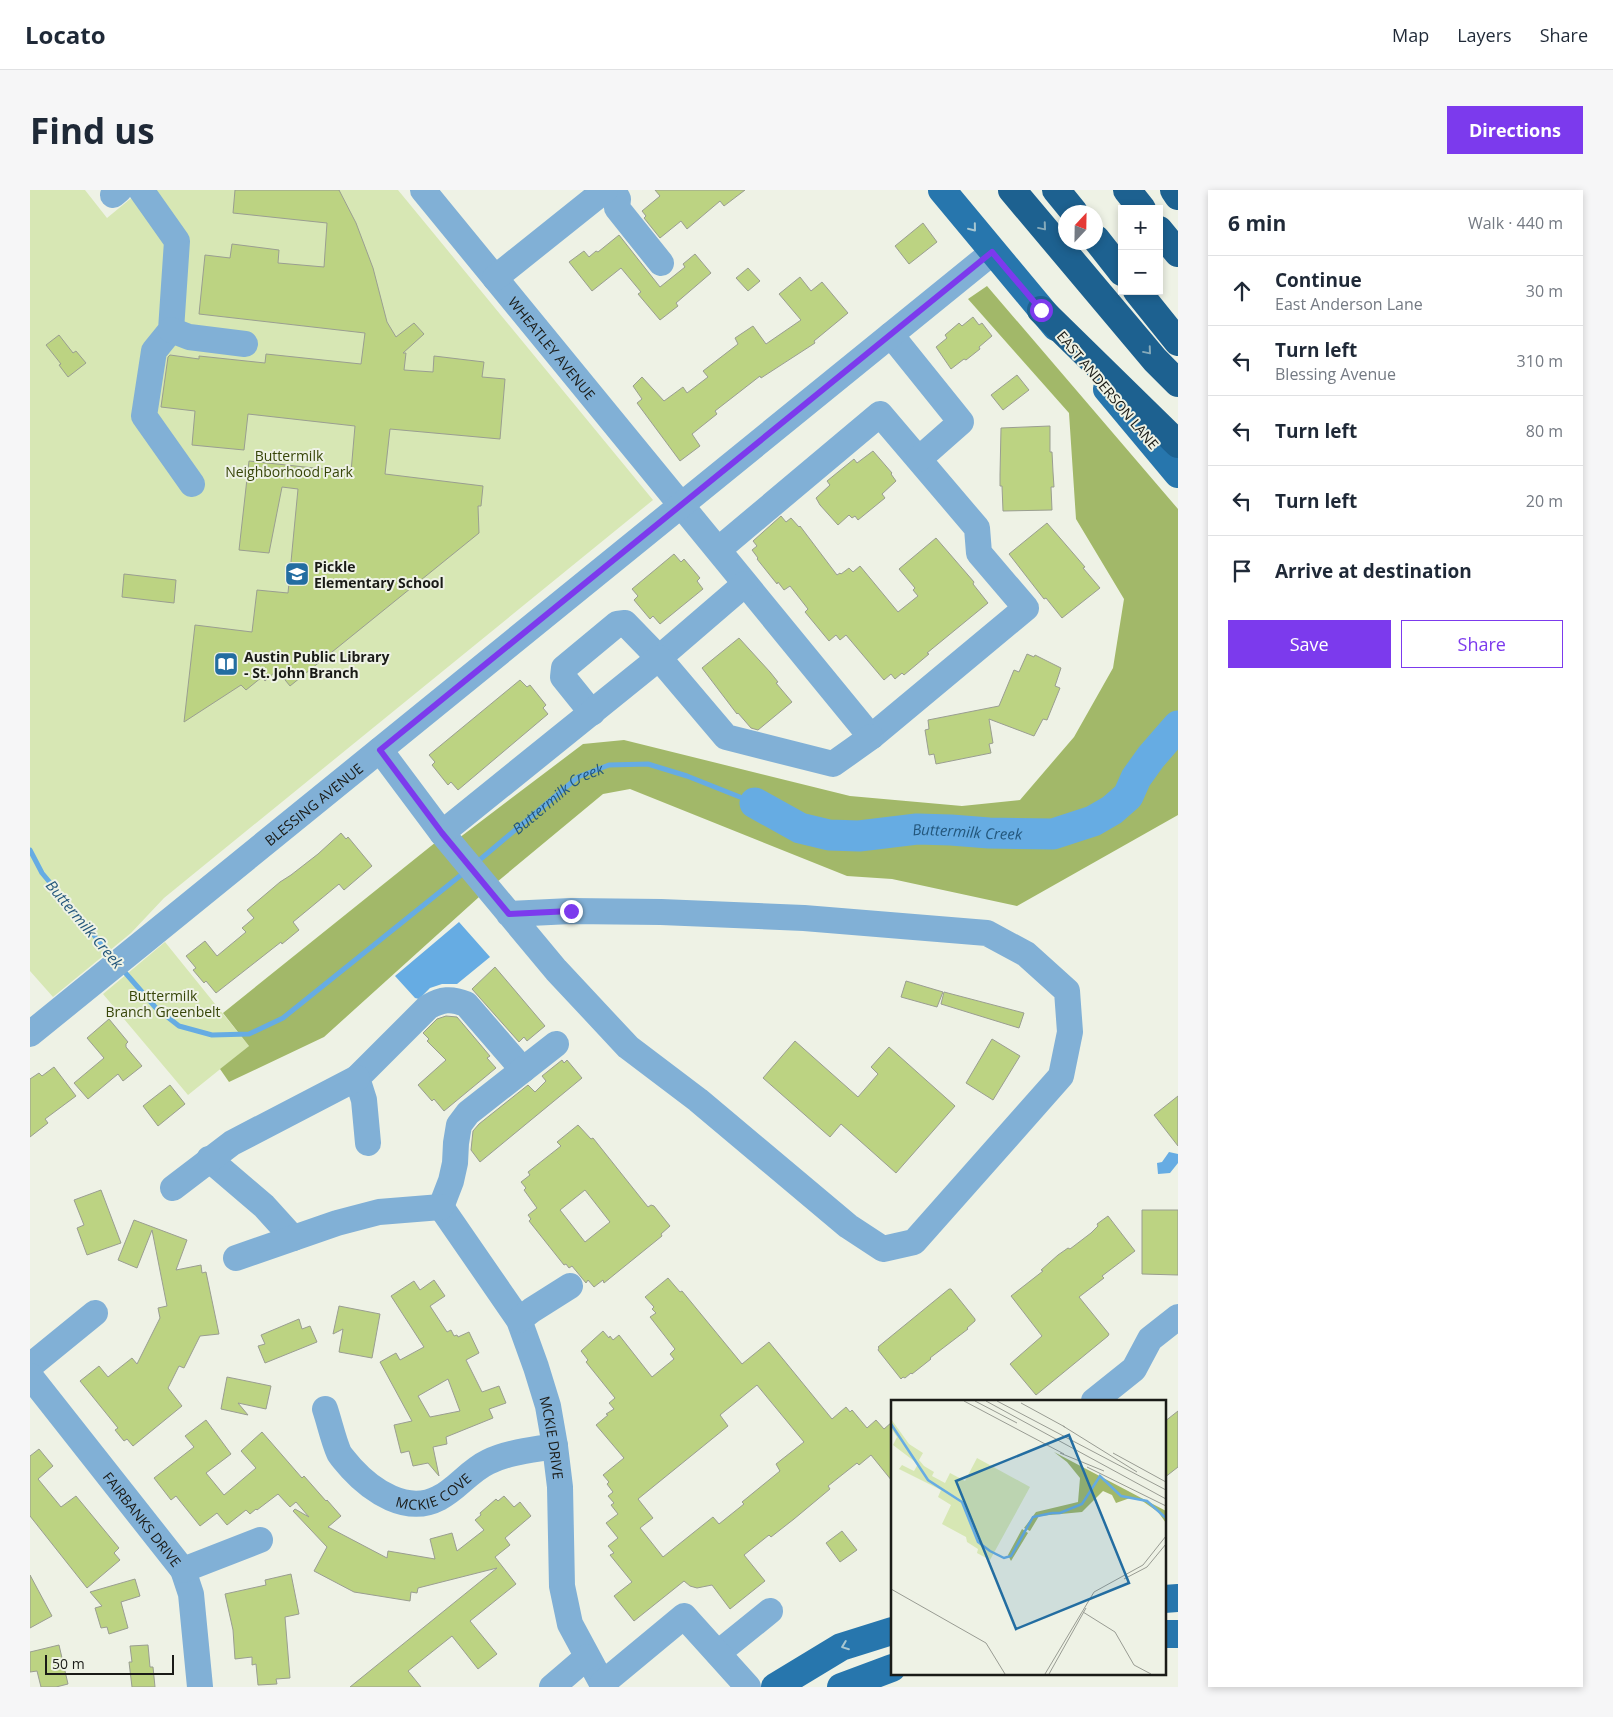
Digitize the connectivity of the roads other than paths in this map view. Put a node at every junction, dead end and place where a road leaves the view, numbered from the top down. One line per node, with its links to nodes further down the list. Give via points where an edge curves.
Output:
1 (141, 190): 21 (street, via 177,241)
2 (423, 190): 18 (street, WHEATLEY AVENUE)
3 (942, 190): 14 (main road, EAST ANDERSON LANE, one-way to 14)
4 (1012, 190): 25 (highway, one-way to 25)
5 (1056, 190): 10 (highway)
6 (1127, 190): 11 (highway)
7 (1174, 190): 9 (highway)
8 (608, 196): 16 (street); 18 (street)
9 (1178, 196)
10 (1068, 205)
11 (1139, 205)
12 (1163, 235): 15 (highway)
13 (1103, 248): 17 (highway)
14 (992, 252): 20 (main road, EAST ANDERSON LANE); 22 (street, BLESSING AVENUE)
15 (1178, 253)
16 (661, 262)
17 (1118, 267)
18 (495, 278): 30 (street, WHEATLEY AVENUE)
19 (1140, 295): 23 (highway)
20 (1041, 310): 26 (highway); 28 (main road, EAST ANDERSON LANE)
21 (171, 330): 24 (street, via 189,337); 29 (street, via 154,350 144,416)
22 (891, 335): 27 (street, via 961,422); 30 (street, BLESSING AVENUE)
23 (1178, 342)
24 (245, 344)
25 (1178, 383)
26 (1178, 444)
27 (919, 459): 31 (street, via 880,414); 35 (street, via 977,528 980,553 1026,608)
28 (1178, 474)
29 (192, 484)
30 (681, 505): 31 (street, WHEATLEY AVENUE); 36 (street, BLESSING AVENUE)
31 (718, 550): 32 (street, WHEATLEY AVENUE)
32 (745, 584): 33 (street); 35 (street, WHEATLEY AVENUE)
33 (659, 658): 34 (street); 34 (street, via 625,623 617,624 564,668 563,677); 35 (street, via 726,737 833,764)
34 (592, 713): 37 (street)
35 (871, 738)
36 (380, 750): 37 (street); 39 (street, BLESSING AVENUE)
37 (445, 837): 38 (street)
38 (509, 914): 38 (street, via 628,1047 698,1100 848,1226 883,1249 914,1242 1061,1076 1070,1032 1067,991 1026,954 986,933 804,918 661,912)
39 (30, 1034)
40 (556, 1044): 41 (street)
41 (523, 1070): 42 (street, via 466,1004 448,999 428,1007); 46 (street, via 468,1113 459,1125 455,1163)
42 (357, 1078): 43 (street, via 364,1100); 44 (street, via 232,1143)
43 (368, 1143)
44 (209, 1159): 45 (street); 47 (street, via 264,1206)
45 (173, 1188)
46 (441, 1207): 47 (street, via 379,1212); 52 (street, MCKIE DRIVE)
47 (293, 1238): 48 (street)
48 (236, 1258)
49 (570, 1286): 52 (street)
50 (95, 1313): 53 (street)
51 (1178, 1317): 55 (street, via 1150,1339 1134,1369)
52 (519, 1320): 57 (street, MCKIE DRIVE, via 548,1406)
53 (30, 1366)
54 (30, 1376): 59 (street, FAIRBANKS DRIVE)
55 (1095, 1400)
56 (325, 1409): 57 (street, MCKIE COVE, via 340,1455 361,1478 389,1497 412,1504 438,1498 498,1457)
57 (555, 1446): 63 (street, MCKIE DRIVE, via 560,1487 562,1586 570,1624)
58 (260, 1540): 59 (street)
59 (184, 1570): 66 (street, FAIRBANKS DRIVE, via 191,1594)
60 (770, 1611): 62 (street)
61 (891, 1631): 69 (main road, one-way to 69, via 841,1647)
62 (718, 1653): 65 (street, via 684,1616); 68 (street)
63 (587, 1658): 65 (street, MCKIE DRIVE); 67 (street)
64 (891, 1668): 70 (main road)
65 (603, 1686)
66 (200, 1687)
67 (552, 1687)
68 (748, 1687)
69 (774, 1687)
70 (841, 1687)

